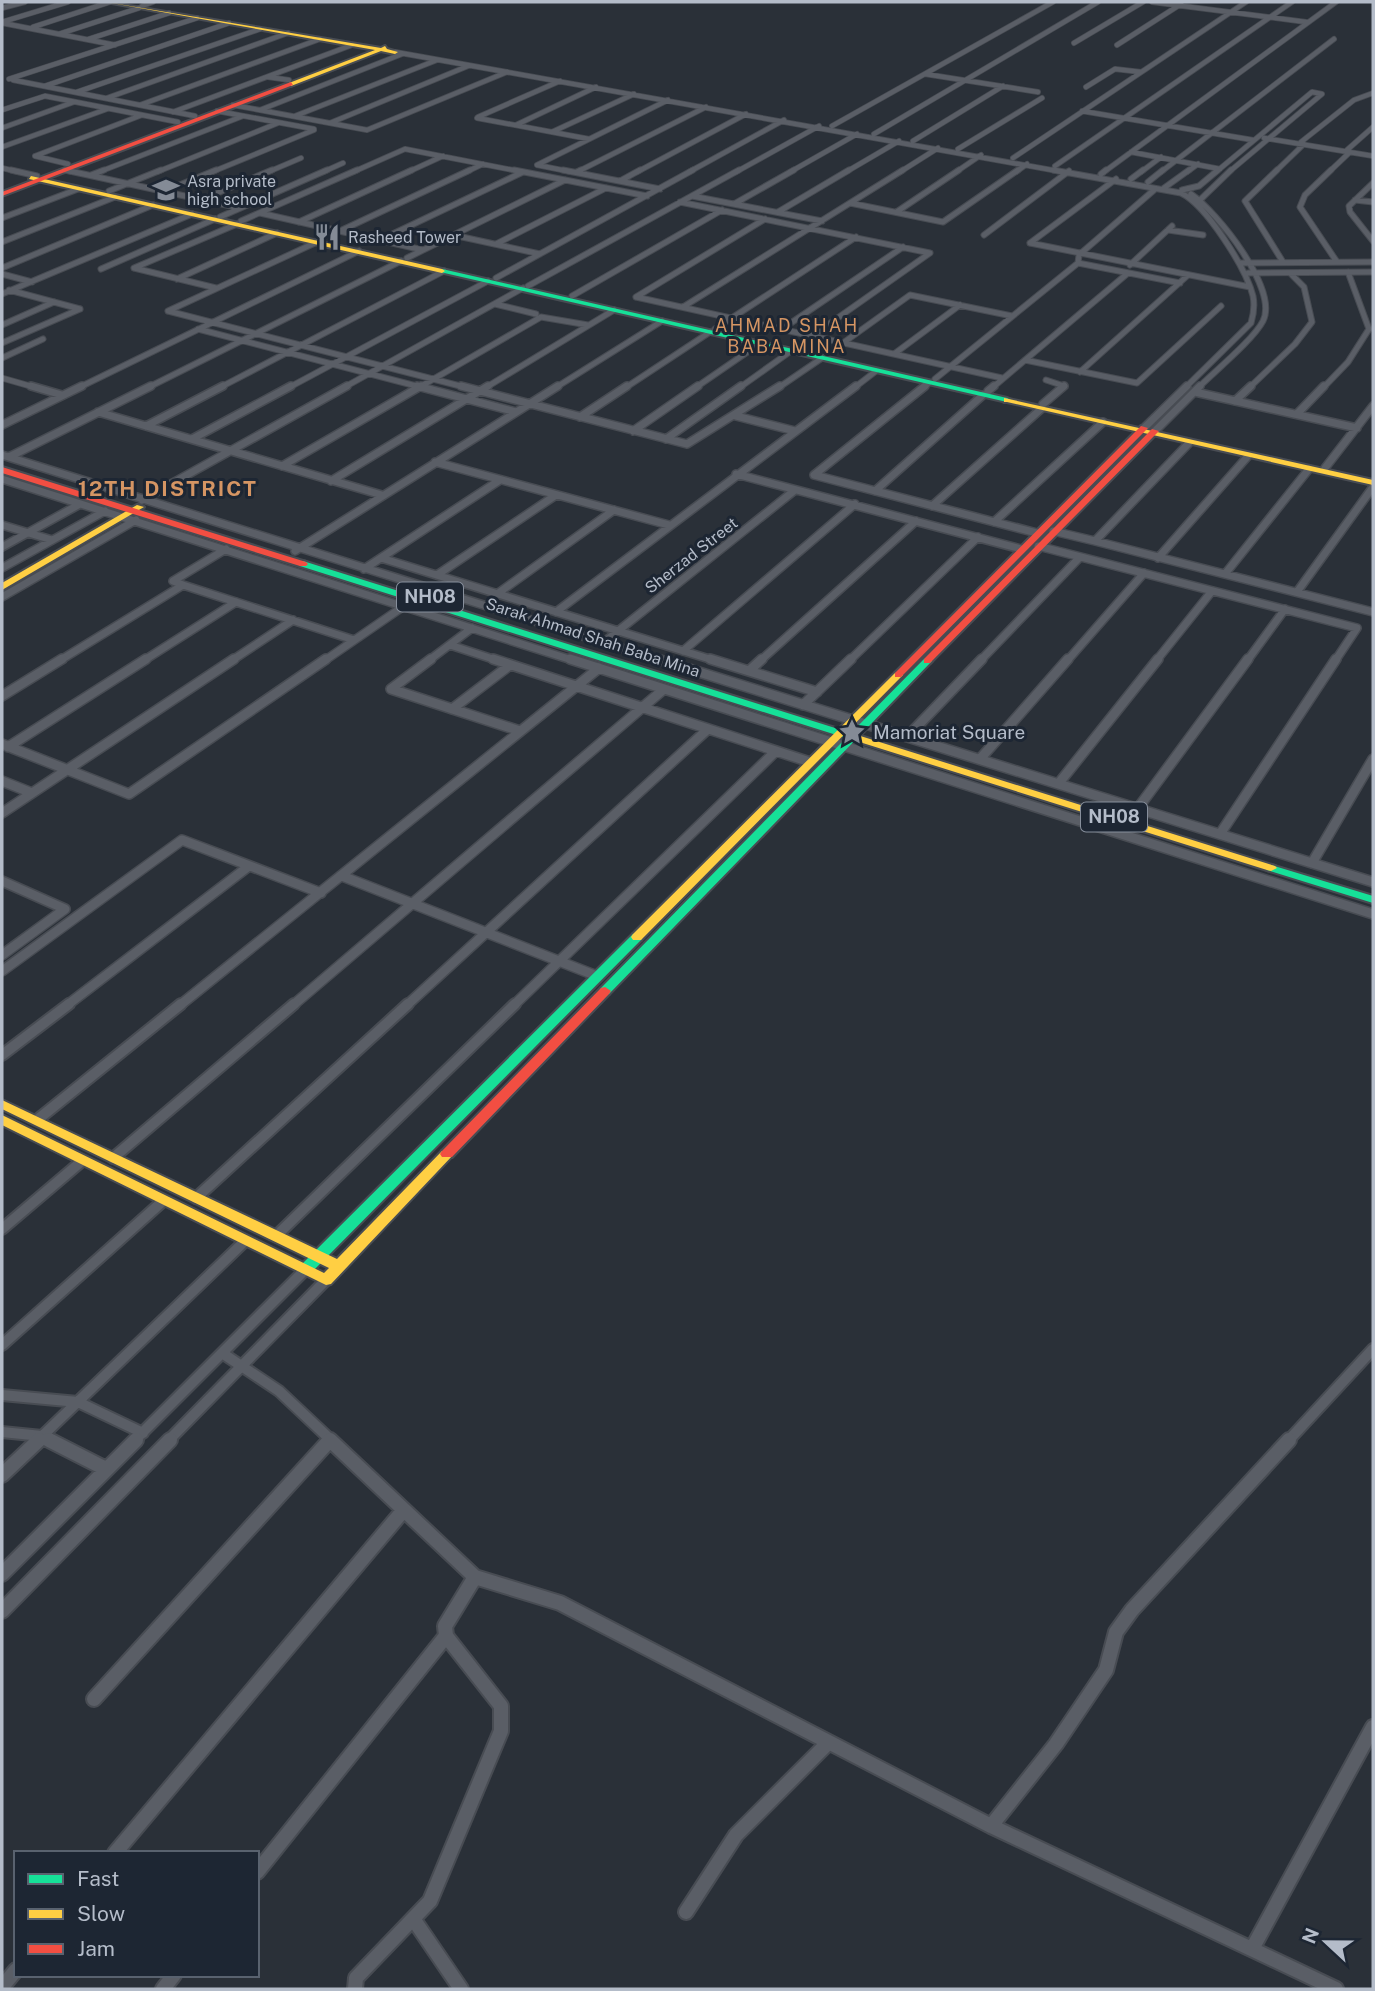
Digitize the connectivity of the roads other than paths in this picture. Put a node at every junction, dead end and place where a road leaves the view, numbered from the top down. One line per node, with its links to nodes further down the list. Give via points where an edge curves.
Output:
1 (25, 2): 15 (street)
2 (68, 2): 21 (street)
3 (109, 2): 13 (main road); 24 (street)
4 (118, 2): 13 (main road)
5 (1053, 2): 39 (street)
6 (1098, 2): 42 (street)
7 (1143, 2): 30 (street)
8 (1152, 2): 14 (street)
9 (1185, 2): 14 (street)
10 (1246, 2): 16 (street)
11 (1292, 2): 18 (street)
12 (1336, 2): 20 (street)
13 (145, 5): 17 (main road); 23 (main road); 26 (street)
14 (1179, 5): 16 (street); 33 (street)
15 (2, 9)
16 (1230, 12): 18 (street); 38 (street)
17 (169, 13): 19 (main road); 29 (street)
18 (1269, 17): 20 (street); 69 (street)
19 (197, 18): 22 (main road); 31 (street)
20 (1306, 22): 74 (street)
21 (2, 23): 24 (street)
22 (229, 23): 23 (main road); 44 (street)
23 (251, 26): 25 (main road); 34 (main road); 48 (street)
24 (29, 28): 26 (street)
25 (288, 33): 27 (main road); 52 (street)
26 (59, 34): 29 (street)
27 (320, 39): 32 (main road); 56 (street)
28 (1334, 39): 80 (street)
29 (88, 40): 31 (street)
30 (1074, 43)
31 (116, 45): 44 (street, via 9,79)
32 (352, 45): 34 (main road); 40 (street)
33 (1117, 45)
34 (385, 50): 35 (street); 41 (main road); 57 (main road); 61 (street)
35 (438, 59): 36 (street); 67 (street)
36 (470, 65): 37 (street); 72 (street)
37 (507, 72): 43 (street); 72 (street, via 367,130)
38 (1141, 72): 47 (street, via 1115,68); 63 (street)
39 (925, 74): 42 (street); 76 (street)
40 (267, 76): 41 (street); 68 (street)
41 (289, 80): 68 (main road, via 195,116)
42 (965, 80): 45 (street); 82 (street)
43 (561, 81): 46 (street); 73 (street, via 477,118)
44 (45, 86): 48 (street)
45 (1003, 86): 49 (street); 87 (street)
46 (596, 87): 51 (street); 73 (street)
47 (1086, 87)
48 (76, 92): 52 (street)
49 (1038, 92)
50 (1373, 93): 88 (street, via 1354,100)
51 (634, 94): 54 (street); 79 (street)
52 (107, 98): 56 (street)
53 (1042, 98): 91 (street)
54 (668, 100): 58 (street); 85 (street)
55 (76, 102): 59 (street); 60 (street, via 43,96); 78 (street)
56 (139, 105): 68 (street)
57 (233, 105): 61 (street); 62 (main road)
58 (706, 107): 64 (street); 111 (street)
59 (108, 108): 65 (street); 89 (street)
60 (2, 110)
61 (259, 110): 67 (street)
62 (216, 111): 66 (street); 106 (main road)
63 (1082, 111): 69 (street); 99 (street)
64 (746, 114): 70 (street); 118 (street)
65 (143, 115): 68 (street); 106 (street, via 35,156)
66 (243, 116): 71 (street); 113 (street)
67 (294, 116): 72 (street)
68 (176, 117): 106 (main road)
69 (1125, 118): 74 (street); 105 (street)
70 (784, 120): 75 (street); 125 (street)
71 (278, 123): 121 (street); 128 (street, via 314,130)
72 (330, 123)
73 (515, 125): 79 (street)
74 (1168, 125): 80 (street); 93 (street)
75 (818, 126): 76 (street); 81 (street); 131 (street)
76 (831, 127): 82 (street)
77 (1373, 127): 92 (street)
78 (2, 128)
79 (552, 132): 85 (street)
80 (1214, 133): 83 (street); 100 (street)
81 (857, 134): 86 (street); 139 (street)
82 (874, 134): 87 (street)
83 (1256, 137): 84 (street); 84 (street, via 1312,92 1322,94); 107 (street)
84 (1269, 137): 88 (street); 133 (street)
85 (589, 139): 111 (street, via 537,165)
86 (899, 141): 90 (street); 143 (street)
87 (913, 141): 91 (street)
88 (1303, 143): 92 (street); 173 (street, via 1245,201)
89 (2, 147)
90 (938, 148): 94 (street); 138 (street)
91 (958, 149): 99 (street)
92 (1349, 151): 95 (street); 174 (street, via 1300,207)
93 (1131, 152): 97 (street); 112 (street)
94 (981, 155): 103 (street); 142 (street)
95 (1373, 155)
96 (443, 156): 102 (street); 144 (street, via 405,149); 151 (street)
97 (1161, 157): 100 (street); 116 (street)
98 (301, 158): 134 (street)
99 (1013, 158): 105 (street)
100 (1179, 160): 104 (street); 119 (street)
101 (343, 163): 148 (street)
102 (483, 164): 110 (street); 153 (street)
103 (1027, 164): 108 (street); 142 (street, via 943,222)
104 (1198, 164): 107 (street); 122 (street)
105 (1055, 166): 112 (street)
106 (66, 167): 113 (street); 114 (main road)
107 (1220, 169): 127 (street, via 1199,186)
108 (1069, 171): 115 (street); 155 (street)
109 (3, 172): 114 (street)
110 (523, 172): 117 (street); 159 (street)
111 (577, 172): 118 (street)
112 (1101, 174): 116 (street)
113 (91, 175): 121 (street)
114 (38, 178): 124 (main road); 129 (main road); 130 (main road)
115 (1116, 179): 122 (street); 169 (street, via 1030,243)
116 (1131, 179): 119 (street)
117 (565, 180): 123 (street); 157 (street)
118 (620, 181): 125 (street)
119 (1148, 182): 122 (street)
120 (1373, 183): 135 (street)
121 (129, 184): 128 (street); 130 (street)
122 (1166, 187): 127 (street); 171 (street, via 1193,199)
123 (606, 188): 132 (street); 163 (street)
124 (78, 189): 130 (main road); 146 (street)
125 (660, 189): 132 (street)
126 (1154, 190): 169 (street)
127 (1182, 190): 133 (street)
128 (165, 191): 134 (street)
129 (2, 192)
130 (112, 194): 140 (main road); 147 (main road); 161 (street)
131 (691, 195): 136 (street); 139 (street)
132 (647, 196): 167 (street)
133 (1201, 198): 172 (street)
134 (202, 200): 148 (street)
135 (1355, 200): 137 (street); 160 (street, via 1350,212)
136 (680, 202): 141 (street); 190 (street)
137 (1373, 202)
138 (850, 203): 142 (street); 150 (street)
139 (734, 204): 143 (street)
140 (153, 205): 145 (main road); 175 (street)
141 (722, 211): 149 (street); 196 (street)
142 (898, 211)
143 (778, 212): 150 (street)
144 (259, 213): 148 (street); 151 (street)
145 (192, 214): 147 (main road); 188 (street)
146 (2, 218)
147 (217, 218): 148 (main road); 176 (street)
148 (239, 218): 154 (main road); 168 (main road); 186 (street, via 134,268)
149 (765, 219): 152 (street); 201 (street, via 636,296)
150 (822, 220): 152 (street)
151 (299, 222): 153 (street)
152 (812, 229): 158 (street); 201 (street)
153 (340, 231): 159 (street)
154 (277, 233): 162 (main road); 186 (street)
155 (984, 234)
156 (1203, 234): 177 (street, via 1170,228)
157 (453, 235): 163 (street); 165 (street)
158 (856, 237): 164 (street); 205 (street)
159 (380, 240): 165 (street)
160 (1373, 241)
161 (2, 242)
162 (317, 242): 166 (main road); 193 (street)
163 (496, 244): 167 (street)
164 (903, 247): 211 (street); 214 (street, via 930,253)
165 (423, 250): 168 (street)
166 (359, 251): 168 (main road); 207 (street)
167 (540, 254): 187 (street)
168 (404, 259): 178 (main road); 187 (main road); 213 (street)
169 (1079, 259): 177 (street); 204 (street)
170 (1373, 261): 174 (street)
171 (1237, 262): 172 (street); 181 (street)
172 (1245, 262): 173 (street); 182 (street)
173 (1283, 262): 174 (street)
174 (1337, 262)
175 (2, 268)
176 (100, 269)
177 (1129, 269): 185 (street); 189 (street); 227 (street)
178 (444, 271): 187 (main road); 220 (street)
179 (1348, 272): 180 (street); 183 (street); 253 (street, via 1368,330 1348,362)
180 (1373, 272)
181 (1244, 273): 182 (street); 191 (street)
182 (1253, 273): 183 (street); 243 (street, via 1266,306 1264,320)
183 (1290, 273): 247 (street, via 1304,287 1312,322)
184 (2, 274): 188 (street)
185 (1187, 276): 189 (street); 191 (street)
186 (177, 279): 193 (street)
187 (492, 280): 190 (main road); 224 (street)
188 (32, 282): 194 (street)
189 (1180, 283): 232 (street)
190 (525, 287): 196 (main road); 198 (street); 202 (main road)
191 (1250, 287): 262 (street, via 1256,305 1251,323)
192 (2, 288): 194 (street)
193 (216, 288): 207 (street, via 168,311)
194 (11, 290): 195 (street); 197 (street)
195 (2, 295)
196 (572, 296): 206 (main road)
197 (54, 302): 208 (street); 217 (street, via 80,309)
198 (495, 304): 203 (street); 229 (street)
199 (960, 305): 204 (street); 218 (street, via 909,295); 223 (street)
200 (1221, 306): 232 (street, via 1137,383)
201 (683, 307): 205 (street)
202 (614, 310): 206 (main road); 209 (street)
203 (536, 314)
204 (1012, 316): 230 (street)
205 (733, 318): 211 (street); 212 (street)
206 (670, 322): 212 (main road); 248 (street)
207 (211, 323): 210 (street); 213 (street)
208 (2, 325)
209 (588, 325): 236 (street, via 541,317); 242 (street)
210 (198, 329): 216 (street); 245 (street)
211 (782, 329): 214 (street)
212 (713, 331): 219 (main road); 238 (main road); 255 (street)
213 (256, 334): 216 (street); 220 (street)
214 (812, 336): 218 (street)
215 (43, 339): 225 (street)
216 (242, 341): 222 (street); 251 (street)
217 (2, 343)
218 (843, 343): 223 (street)
219 (758, 344): 221 (main road); 260 (street)
220 (301, 345): 222 (street); 224 (street)
221 (791, 351): 226 (main road); 264 (street)
222 (287, 352): 228 (street); 258 (street)
223 (894, 354): 230 (street)
224 (348, 357): 228 (street); 229 (street)
225 (2, 358)
226 (822, 358): 231 (main road); 254 (street)
227 (1025, 360): 232 (street); 235 (street)
228 (334, 365): 233 (street); 263 (street)
229 (382, 366): 233 (street); 236 (street)
230 (950, 367): 235 (street); 238 (street)
231 (876, 371): 238 (main road); 261 (street)
232 (1080, 372)
233 (368, 373): 240 (street); 266 (street)
234 (2, 378): 239 (street)
235 (1002, 378): 244 (street)
236 (433, 379): 240 (street); 242 (street)
237 (1046, 380): 250 (street, via 1064,386)
238 (932, 381): 244 (main road); 280 (street, via 814,472 821,478)
239 (17, 383): 241 (street); 245 (street)
240 (419, 387): 246 (street); 270 (street)
241 (2, 390)
242 (481, 392): 246 (street); 248 (street)
243 (1195, 392): 247 (street); 262 (street)
244 (985, 393): 250 (main road); 280 (street)
245 (62, 396): 257 (street)
246 (468, 399): 252 (street); 277 (street)
247 (1235, 401): 253 (street)
248 (528, 404): 252 (street); 255 (street)
249 (1373, 406): 259 (street)
250 (1042, 407): 256 (main road); 262 (main road); 285 (street)
251 (98, 412): 258 (street); 268 (street)
252 (516, 412): 269 (street)
253 (1297, 414): 259 (street)
254 (736, 416): 261 (street); 264 (street, via 691,443)
255 (580, 417): 260 (street)
256 (1103, 422): 262 (main road); 289 (street)
257 (2, 425)
258 (146, 426): 263 (street)
259 (1357, 428): 271 (street)
260 (633, 431): 264 (street)
261 (795, 431): 274 (street)
262 (1148, 431): 265 (main road); 271 (main road); 292 (main road); 296 (main road)
263 (192, 439): 266 (street)
264 (666, 439)
265 (1189, 443): 267 (main road); 297 (street)
266 (229, 450): 270 (street); 286 (street)
267 (1248, 456): 272 (main road); 304 (street)
268 (4, 458): 286 (main road, NH08)
269 (435, 462): 276 (street); 281 (street)
270 (282, 466): 277 (street)
271 (1325, 468): 278 (main road)
272 (1309, 469): 278 (main road); 309 (street)
273 (2, 470): 286 (main road, Sarak Ahmad Shah Baba Mina / NH08)
274 (736, 474): 279 (street); 290 (street)
275 (2, 479): 283 (street)
276 (500, 480): 282 (street); 303 (street)
277 (331, 481): 281 (street)
278 (1373, 483): 315 (street)
279 (795, 489): 284 (street); 325 (street, Sherzad Street)
280 (875, 491): 285 (street)
281 (382, 495): 300 (street)
282 (556, 495): 287 (street); 310 (street)
283 (80, 504): 286 (street); 293 (street)
284 (855, 504): 288 (street); 329 (street)
285 (932, 506): 289 (street)
286 (129, 510): 295 (street); 299 (street); 300 (main road, NH08); 311 (main road); 313 (main road); 317 (street); 342 (main road, Sarak Ahmad Shah Baba Mina / NH08)
287 (614, 510): 290 (street); 316 (street)
288 (916, 521): 294 (street); 332 (street)
289 (994, 522): 296 (street)
290 (669, 525): 322 (street)
291 (2, 526): 293 (street)
292 (1053, 531): 296 (main road); 297 (street)
293 (27, 534): 295 (street); 298 (street)
294 (978, 537): 301 (street); 335 (street)
295 (51, 540): 306 (street)
296 (1037, 540): 301 (main road); 302 (street)
297 (1095, 541): 304 (street)
298 (2, 548)
299 (226, 549): 312 (street, via 173,581); 319 (street)
300 (294, 551): 305 (main road, NH08)
301 (1021, 554): 342 (main road)
302 (1080, 557): 308 (street); 343 (street)
303 (381, 558): 307 (street); 310 (street)
304 (1158, 558): 309 (street)
305 (331, 562): 307 (street); 342 (main road, NH08)
306 (2, 568)
307 (364, 569): 327 (street)
308 (1144, 573): 314 (street); 346 (street)
309 (1225, 574): 315 (street)
310 (437, 575): 316 (street)
311 (2, 579)
312 (183, 585): 318 (street); 336 (street)
313 (2, 587)
314 (1212, 591): 321 (street); 351 (street)
315 (1297, 593): 320 (street)
316 (497, 594): 322 (street)
317 (2, 597)
318 (236, 602): 323 (street); 344 (street)
319 (404, 606): 324 (street); 326 (street)
320 (1372, 609)
321 (1285, 610): 354 (street); 356 (street, via 1356,630)
322 (556, 612): 325 (street)
323 (293, 620): 326 (street); 349 (street)
324 (472, 628): 328 (street); 331 (street)
325 (619, 630): 327 (street, Sherzad Street); 329 (street)
326 (354, 640): 349 (street, via 129,794)
327 (603, 643): 337 (street)
328 (450, 645): 330 (street); 339 (street, via 391,689)
329 (684, 651): 332 (street)
330 (510, 665): 333 (street); 339 (street)
331 (599, 668): 333 (street); 334 (street)
332 (749, 671): 335 (street)
333 (575, 687): 338 (street); 341 (street)
334 (664, 688): 338 (street); 342 (street)
335 (817, 692): 337 (street)
336 (2, 696)
337 (803, 705): 342 (street)
338 (642, 708): 340 (street); 365 (street)
339 (452, 709): 341 (street)
340 (708, 729): 345 (street); 367 (street)
341 (520, 732): 359 (street)
342 (849, 732): 343 (street); 348 (main road); 353 (main road, NH08); 362 (main road, NH08); 384 (main road)
343 (907, 737): 346 (street)
344 (5, 746): 349 (street)
345 (776, 751): 348 (street); 369 (street)
346 (980, 759): 351 (street)
347 (1373, 760): 357 (street)
348 (810, 762): 371 (main road)
349 (67, 770): 352 (street)
350 (2, 782): 352 (street)
351 (1059, 783): 354 (street)
352 (32, 793): 355 (street)
353 (1033, 798): 364 (main road, NH08); 366 (street)
354 (1138, 808): 356 (street)
355 (2, 813)
356 (1220, 834): 357 (street)
357 (1312, 863): 361 (street)
358 (249, 866): 363 (street); 370 (street, via 179,841); 372 (street)
359 (342, 876): 363 (street); 365 (street)
360 (2, 882): 368 (street, via 65,909)
361 (1373, 882)
362 (1373, 892)
363 (321, 893): 374 (street)
364 (1373, 900)
365 (410, 903): 367 (street); 376 (street)
366 (1373, 914)
367 (486, 933): 369 (street); 378 (street)
368 (2, 955)
369 (559, 961): 371 (street); 381 (street)
370 (2, 971)
371 (597, 976): 383 (main road)
372 (2, 1055)
373 (2, 1104): 374 (main road)
374 (37, 1120): 376 (main road)
375 (3, 1122): 377 (main road)
376 (113, 1158): 378 (main road)
377 (82, 1161): 379 (main road); 380 (street)
378 (196, 1198): 381 (main road)
379 (163, 1201): 382 (main road); 387 (street)
380 (2, 1229)
381 (276, 1236): 383 (main road)
382 (246, 1241): 385 (main road); 392 (street)
383 (318, 1257): 384 (main road); 385 (main road)
384 (339, 1266): 386 (main road)
385 (306, 1269): 386 (main road); 389 (street)
386 (326, 1280): 390 (street)
387 (2, 1345)
388 (1373, 1349): 407 (street, via 1132,1610 1116,1632 1106,1670 1056,1744)
389 (222, 1353): 390 (street); 394 (street)
390 (243, 1365): 396 (street, via 279,1391); 402 (street)
391 (2, 1395): 392 (street)
392 (78, 1402): 394 (street); 395 (street)
393 (2, 1432): 395 (street)
394 (143, 1433): 397 (street)
395 (42, 1436): 397 (street); 398 (street)
396 (329, 1441): 399 (street); 404 (street)
397 (106, 1469): 400 (street)
398 (2, 1475)
399 (402, 1512): 401 (street); 408 (street)
400 (2, 1574)
401 (475, 1577): 403 (street, via 445,1626); 406 (street, via 560,1603)
402 (2, 1611)
403 (446, 1636): 409 (street); 411 (street, via 501,1706 501,1731 430,1901)
404 (94, 1699)
405 (1373, 1727): 412 (street)
406 (827, 1744): 407 (street); 410 (street, via 736,1835)
407 (991, 1826): 412 (street)
408 (117, 1851)
409 (259, 1870)
410 (686, 1912)
411 (414, 1920): 415 (street, via 356,1978); 416 (street)
412 (1252, 1949): 417 (street)
413 (14, 1972): 414 (street)
414 (2, 1987)
415 (355, 1989)
416 (461, 1989)
417 (1336, 1989)

